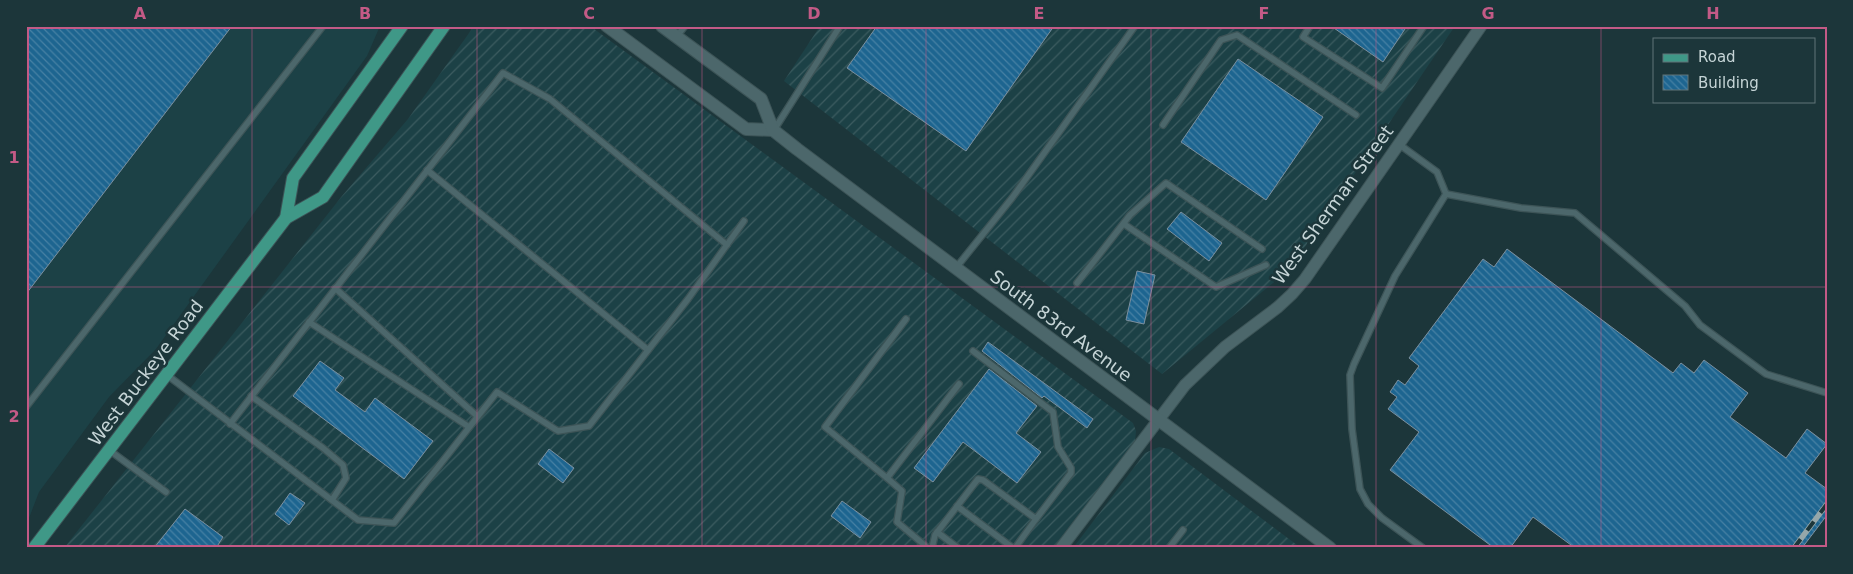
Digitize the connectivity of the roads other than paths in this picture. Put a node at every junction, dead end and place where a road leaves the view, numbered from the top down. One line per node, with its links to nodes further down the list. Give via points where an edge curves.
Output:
1 (323, 26): 36 (lane)
2 (402, 26): 19 (main road, West Buckeye Road, via 293,178)
3 (444, 26): 19 (main road, West Buckeye Road, via 323,197)
4 (607, 26): 15 (main road, via 746,129)
5 (662, 26): 12 (main road, South 83rd Avenue)
6 (685, 26): 12 (lane)
7 (840, 26): 15 (lane)
8 (1135, 26): 25 (lane, via 1012,198)
9 (1310, 26): 10 (lane, via 1303,36 1382,88)
10 (1424, 26)
11 (1481, 26): 16 (street, West Sherman Street)
12 (676, 37): 15 (main road, South 83rd Avenue, via 761,100)
13 (1356, 115): 14 (lane, via 1237,35 1221,40)
14 (1162, 125)
15 (774, 130): 25 (main road, South 83rd Avenue)
16 (1400, 145): 18 (lane, via 1437,172); 38 (street, West Sherman Street, via 1292,294 1203,367)
17 (427, 170): 22 (lane, via 503,73 550,99); 27 (lane); 30 (lane)
18 (1446, 194): 34 (lane, via 1521,208 1574,213 1685,306 1700,325 1766,374); 56 (lane, via 1395,276 1350,375 1352,429 1360,489 1368,504 1382,518)
19 (286, 218): 32 (main road, West Buckeye Road)
20 (744, 221): 22 (lane)
21 (1124, 224): 23 (lane, via 1166,183); 24 (lane, via 1216,287); 26 (lane)
22 (727, 245): 30 (lane)
23 (1262, 249)
24 (1266, 265)
25 (955, 269): 38 (main road, South 83rd Avenue)
26 (1077, 283)
27 (335, 288): 29 (lane); 37 (lane)
28 (906, 319): 42 (lane, via 825,427)
29 (309, 322): 35 (lane); 40 (lane)
30 (648, 350): 37 (lane, via 589,426 558,431 497,392)
31 (973, 352): 46 (lane, via 1053,412 1058,447 1071,473)
32 (167, 375): 39 (lane); 41 (main road, West Buckeye Road)
33 (959, 384): 42 (lane)
34 (1827, 393)
35 (251, 396): 39 (lane); 44 (lane, via 344,465 346,478)
36 (26, 407)
37 (478, 416): 40 (lane)
38 (1158, 420): 49 (street, West Sherman Street); 55 (main road, South 83rd Avenue)
39 (230, 424): 44 (lane)
40 (469, 427): 44 (lane, via 394,523 358,520)
41 (109, 450): 43 (lane); 50 (main road, West Buckeye Road)
42 (887, 478): 51 (lane, via 902,491 897,522)
43 (166, 492)
44 (332, 500)
45 (957, 506): 46 (lane, via 980,479); 48 (lane); 53 (lane)
46 (1036, 519): 53 (lane)
47 (1183, 530): 54 (lane)
48 (938, 532): 51 (lane); 52 (lane)
49 (1063, 547)
50 (34, 548)
51 (930, 548)
52 (958, 548)
53 (1014, 548)
54 (1169, 548)
55 (1330, 548)
56 (1423, 548)

